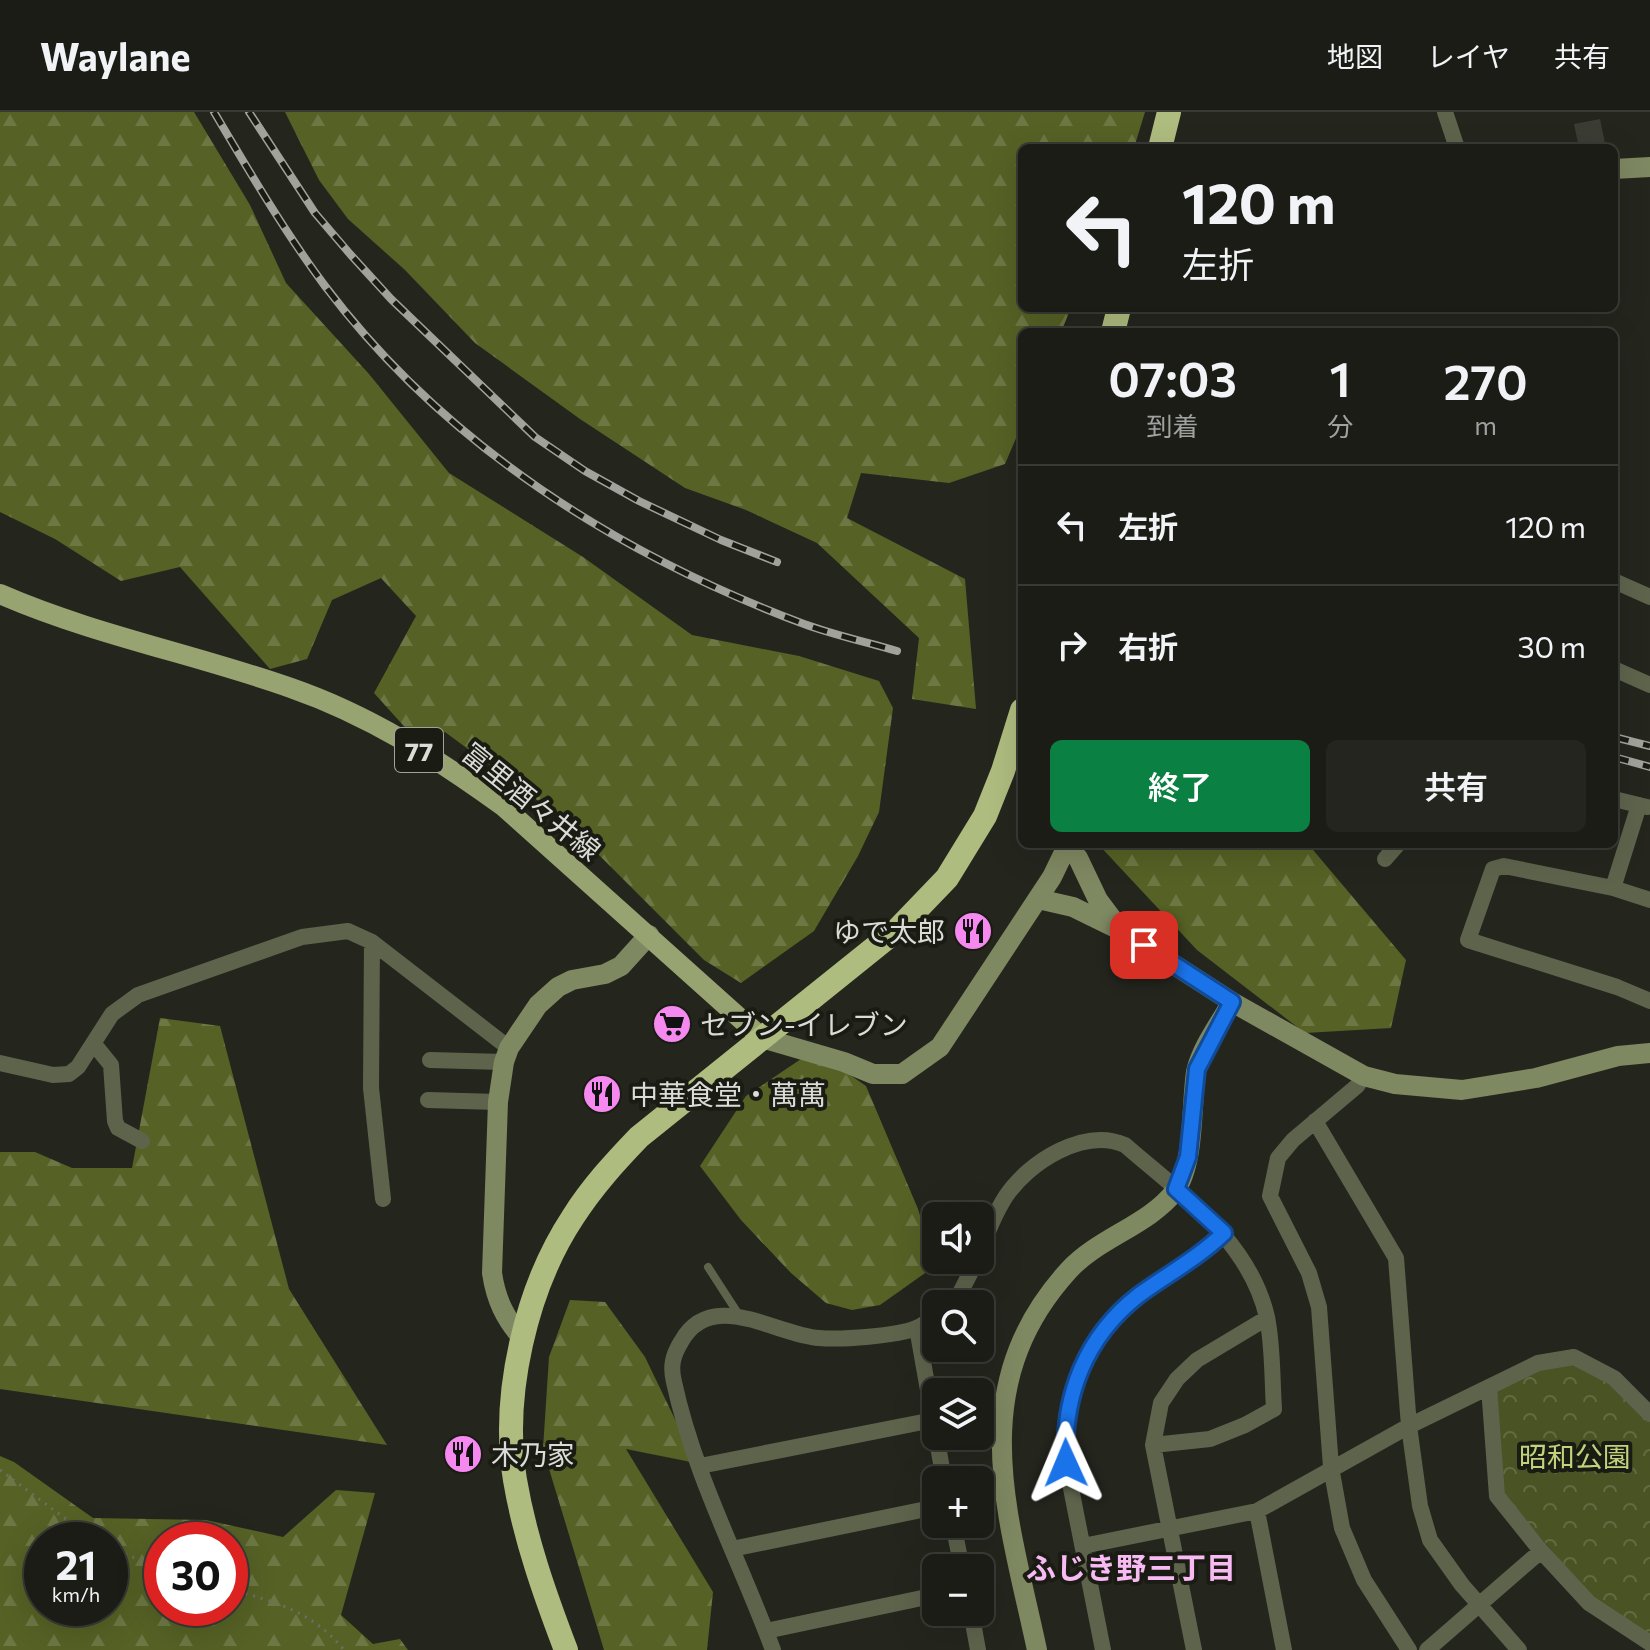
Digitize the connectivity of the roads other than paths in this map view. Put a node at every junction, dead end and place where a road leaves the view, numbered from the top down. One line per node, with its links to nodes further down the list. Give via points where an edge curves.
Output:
1 (1169, 112): 3 (highway)
2 (1445, 112): 4 (street)
3 (1161, 144)
4 (1456, 144)
5 (1650, 167): 6 (street)
6 (1618, 169)
7 (1618, 583): 9 (street)
8 (0, 594): 23 (main road, 富里酒々井線 / 77, via 78,624 293,688 357,715 504,807)
9 (1650, 597)
10 (1618, 670): 11 (street)
11 (1648, 680)
12 (1018, 723): 27 (highway, via 985,816 947,878 898,929)
13 (1618, 800): 14 (street)
14 (1645, 806): 19 (street)
15 (1067, 848): 20 (street)
16 (1070, 848): 22 (street)
17 (1395, 848): 18 (street)
18 (1385, 859)
19 (1613, 888): 21 (street); 25 (street, via 1504,866 1493,869 1468,940)
20 (1038, 899): 22 (street, via 1073,907); 27 (street, via 940,1047 902,1074 873,1074)
21 (1650, 900)
22 (1122, 931): 26 (street)
23 (649, 935): 27 (main road, 富里酒々井線 / 77); 30 (street, via 621,966 558,987 538,1005)
24 (372, 942): 28 (street, via 348,931 326,932 164,985 112,1014); 30 (street); 39 (street, via 371,1088)
25 (1650, 1001)
26 (1232, 1002): 33 (street); 38 (street, via 1197,1069 1188,1157)
27 (762, 1038): 47 (highway, via 639,1137 604,1173 550,1256)
28 (94, 1044): 32 (street, via 69,1074); 37 (street, via 111,1065 118,1128)
29 (1650, 1053): 33 (street, via 1462,1090)
30 (506, 1055): 31 (street); 35 (street)
31 (430, 1060)
32 (0, 1063)
33 (1364, 1076): 36 (street)
34 (428, 1100): 35 (street)
35 (498, 1102): 47 (street, via 492,1273 495,1295)
36 (1315, 1121): 52 (street, via 1396,1258); 55 (street, via 1278,1158 1270,1196 1309,1273 1319,1307)
37 (142, 1141)
38 (1176, 1189): 40 (street, via 1125,1145 1113,1140 1086,1142 1057,1151 1031,1169 1007,1194); 41 (street); 70 (street, via 1068,1271 1024,1334 1008,1374 1001,1419 1007,1509)
39 (383, 1199)
40 (994, 1222)
41 (1224, 1233): 44 (street, via 1251,1271); 59 (street, via 1117,1314 1082,1369 1064,1431)
42 (708, 1267): 43 (lane)
43 (739, 1315): 46 (street, via 823,1339); 54 (street, via 696,1323 671,1361)
44 (1267, 1318): 53 (street, via 1197,1360 1177,1379 1161,1403); 53 (street, via 1274,1409 1210,1439)
45 (922, 1325): 46 (street)
46 (917, 1328): 48 (street)
47 (522, 1338): 67 (highway, via 514,1387 515,1478 528,1541)
48 (926, 1378)
49 (1489, 1387): 50 (street, via 1538,1363 1574,1357 1614,1378); 52 (street); 61 (street, via 1497,1496)
50 (1650, 1414)
51 (922, 1422): 54 (street)
52 (1409, 1426): 55 (street); 63 (street, via 1430,1540)
53 (1153, 1445): 58 (street)
54 (700, 1466): 60 (street)
55 (1331, 1467): 57 (street); 74 (street, via 1342,1528 1364,1580)
56 (922, 1510): 60 (street)
57 (1257, 1511): 58 (street); 73 (street)
58 (1169, 1528): 59 (street); 72 (street)
59 (1083, 1546): 71 (street)
60 (732, 1549): 65 (street)
61 (1541, 1551): 63 (street); 66 (street, via 1589,1603)
62 (922, 1598): 65 (street)
63 (1480, 1606): 75 (street); 76 (street)
64 (974, 1626): 69 (street)
65 (766, 1631): 68 (street)
66 (1650, 1643)
67 (566, 1650)
68 (773, 1650)
69 (978, 1650)
70 (1037, 1650)
71 (1103, 1650)
72 (1194, 1650)
73 (1284, 1650)
74 (1409, 1650)
75 (1427, 1650)
76 (1519, 1650)

